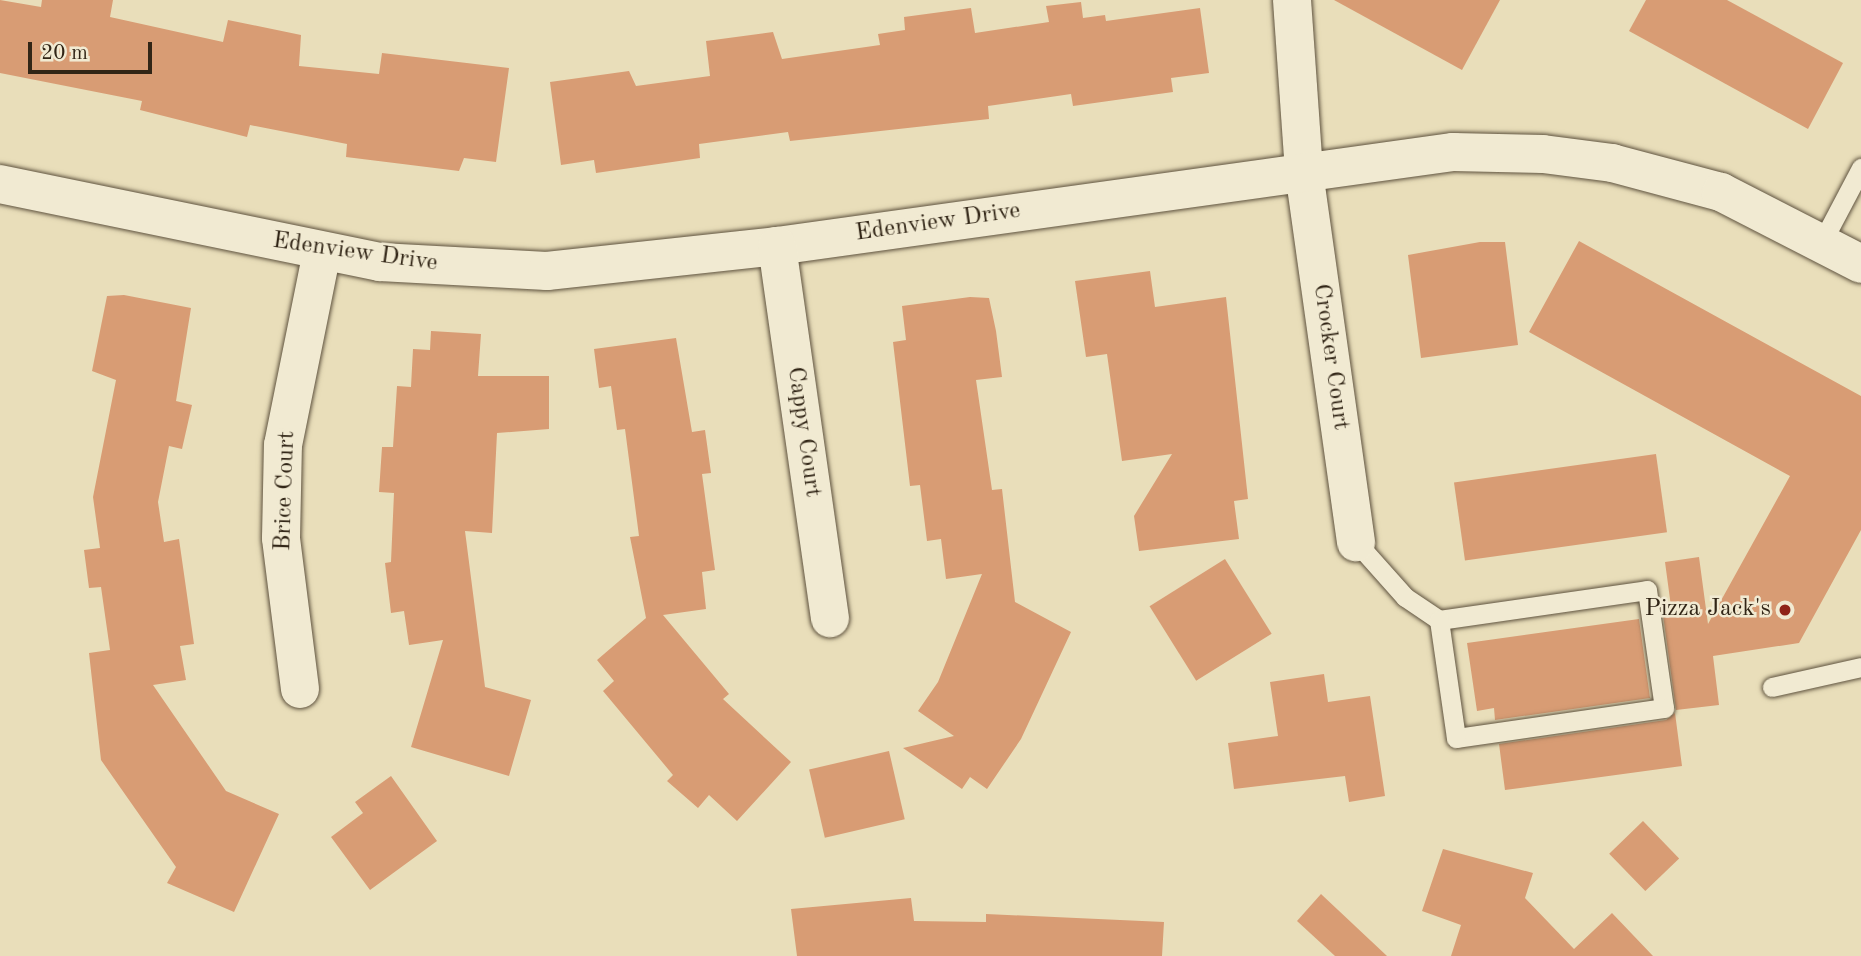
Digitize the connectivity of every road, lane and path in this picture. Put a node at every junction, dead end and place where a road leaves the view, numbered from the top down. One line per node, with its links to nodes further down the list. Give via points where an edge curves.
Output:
1 (1292, 0): 3 (street, Crocker Court)
2 (1861, 168): 5 (lane)
3 (1304, 172): 5 (street, Edenview Drive, via 1453,152 1612,163 1721,192); 6 (street, Edenview Drive); 9 (street, Crocker Court)
4 (0, 184): 7 (street, Edenview Drive)
5 (1822, 242): 8 (street, Edenview Drive)
6 (777, 246): 7 (street, Edenview Drive, via 547,271 380,262); 10 (street, Cappy Court)
7 (322, 253): 14 (street, Brice Court, via 284,445 281,538)
8 (1861, 264)
9 (1356, 542): 11 (lane, via 1405,597)
10 (830, 618)
11 (1439, 620): 11 (lane, via 1647,590 1664,708 1456,738)
12 (1861, 667): 13 (lane)
13 (1772, 687)
14 (300, 689)

